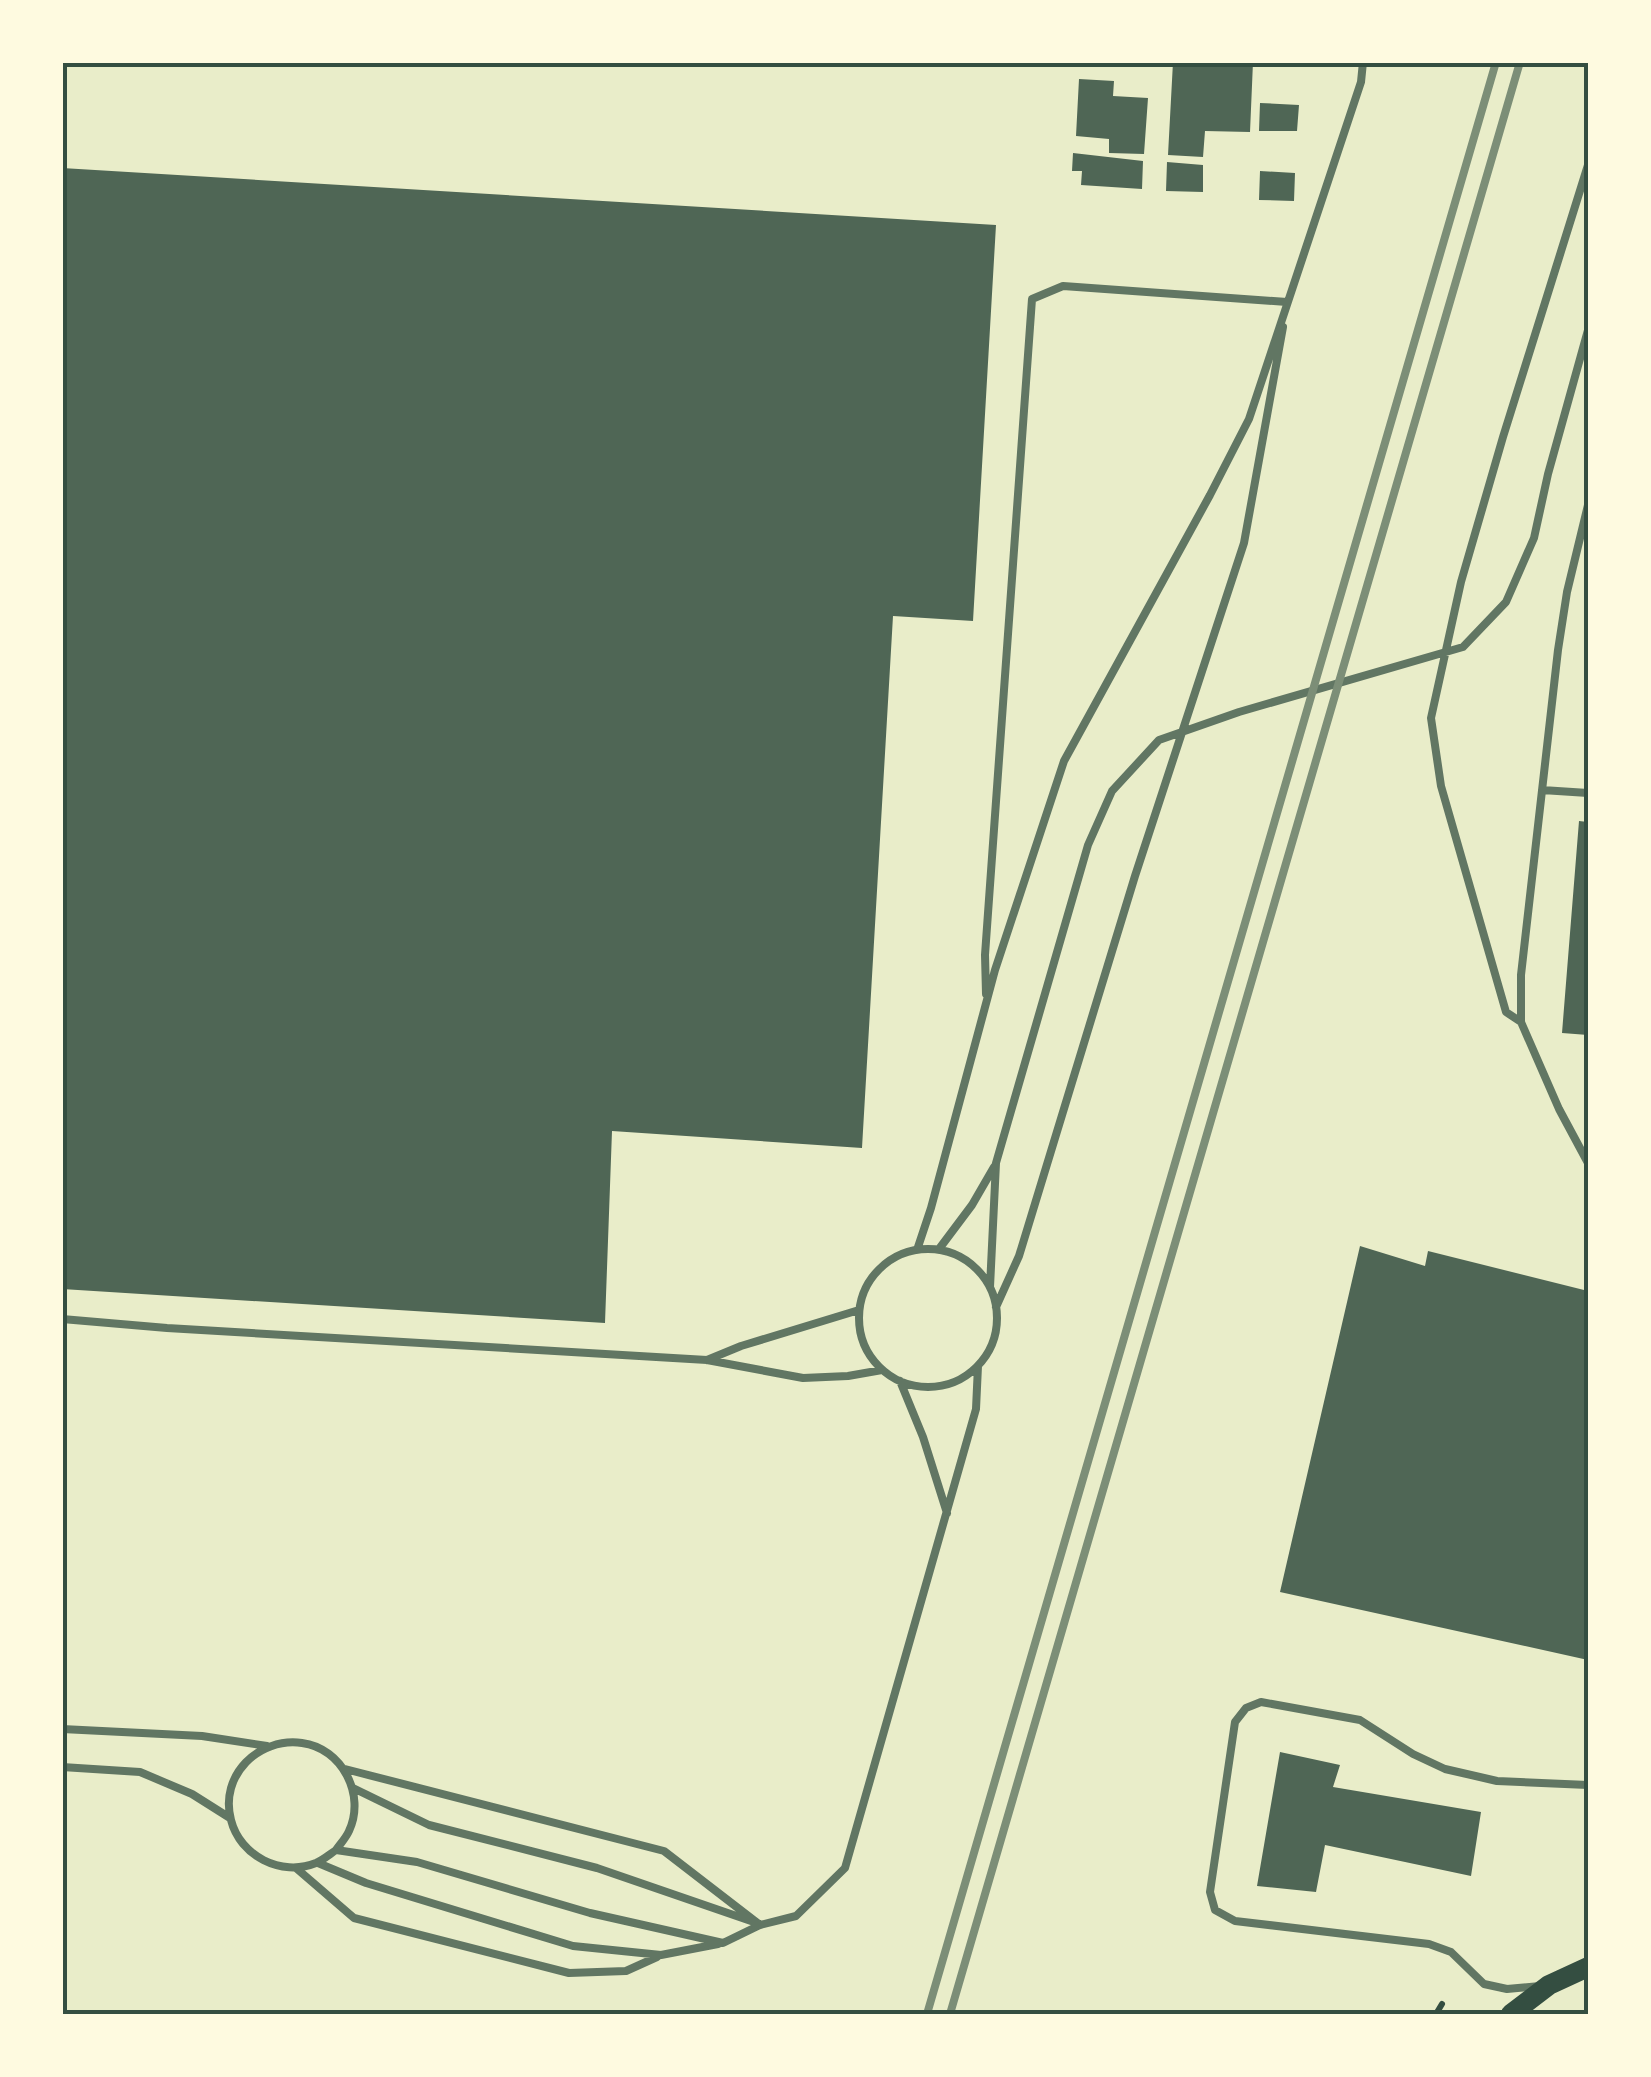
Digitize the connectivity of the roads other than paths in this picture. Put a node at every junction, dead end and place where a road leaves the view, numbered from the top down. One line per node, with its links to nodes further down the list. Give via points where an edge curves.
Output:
1 (1362, 62): 3 (lane, via 1361,82)
2 (1588, 165): 9 (lane, via 1461,582 1431,718 1441,786 1506,1012)
3 (1287, 302): 8 (lane, via 1248,418 1064,761); 8 (lane, via 1062,286 1032,299); 15 (lane, via 1244,543 1019,1256)
4 (1588, 330): 10 (lane, via 1534,538 1506,602 1463,647 1159,740 1112,791 1088,845)
5 (1588, 505): 6 (lane, via 1564,611)
6 (1542, 790): 7 (lane); 9 (lane)
7 (1588, 794)
8 (986, 1003): 13 (lane)
9 (1521, 1022): 11 (lane)
10 (996, 1163): 12 (lane); 14 (lane)
11 (1588, 1163)
12 (939, 1249): 13 (lane); 14 (lane, via 960,1256)
13 (916, 1250): 16 (lane, via 878,1270)
14 (990, 1287): 15 (lane)
15 (996, 1307): 19 (lane, via 990,1349)
16 (859, 1310): 18 (lane); 20 (lane, via 868,1353)
17 (62, 1319): 18 (lane)
18 (707, 1360): 20 (lane, via 803,1378)
19 (978, 1366): 21 (lane, via 942,1386); 22 (lane, via 976,1410)
20 (882, 1370): 21 (lane)
21 (900, 1381): 22 (lane)
22 (947, 1513): 33 (lane, via 845,1868 796,1916)
23 (62, 1729): 24 (lane)
24 (267, 1746): 26 (lane, via 310,1744); 29 (lane, via 236,1775)
25 (62, 1767): 29 (lane, via 140,1772)
26 (344, 1769): 28 (lane); 33 (lane, via 664,1850)
27 (1588, 1785): 37 (lane, via 1497,1780 1446,1769 1360,1720 1261,1702 1236,1722 1210,1892 1215,1910 1235,1920 1429,1944 1451,1952 1484,1984)
28 (353, 1788): 30 (lane, via 355,1811); 33 (lane, via 429,1825 597,1868)
29 (230, 1818): 32 (lane, via 254,1855)
30 (336, 1850): 31 (lane); 34 (lane, via 417,1862 590,1913)
31 (318, 1863): 32 (lane); 35 (lane, via 573,1946)
32 (296, 1868): 35 (lane, via 354,1918 569,1973 626,1972)
33 (760, 1924): 34 (lane)
34 (723, 1943): 35 (lane)
35 (661, 1955)
36 (1588, 1967): 37 (main road)
37 (1550, 1985): 38 (main road)
38 (1512, 2014)

